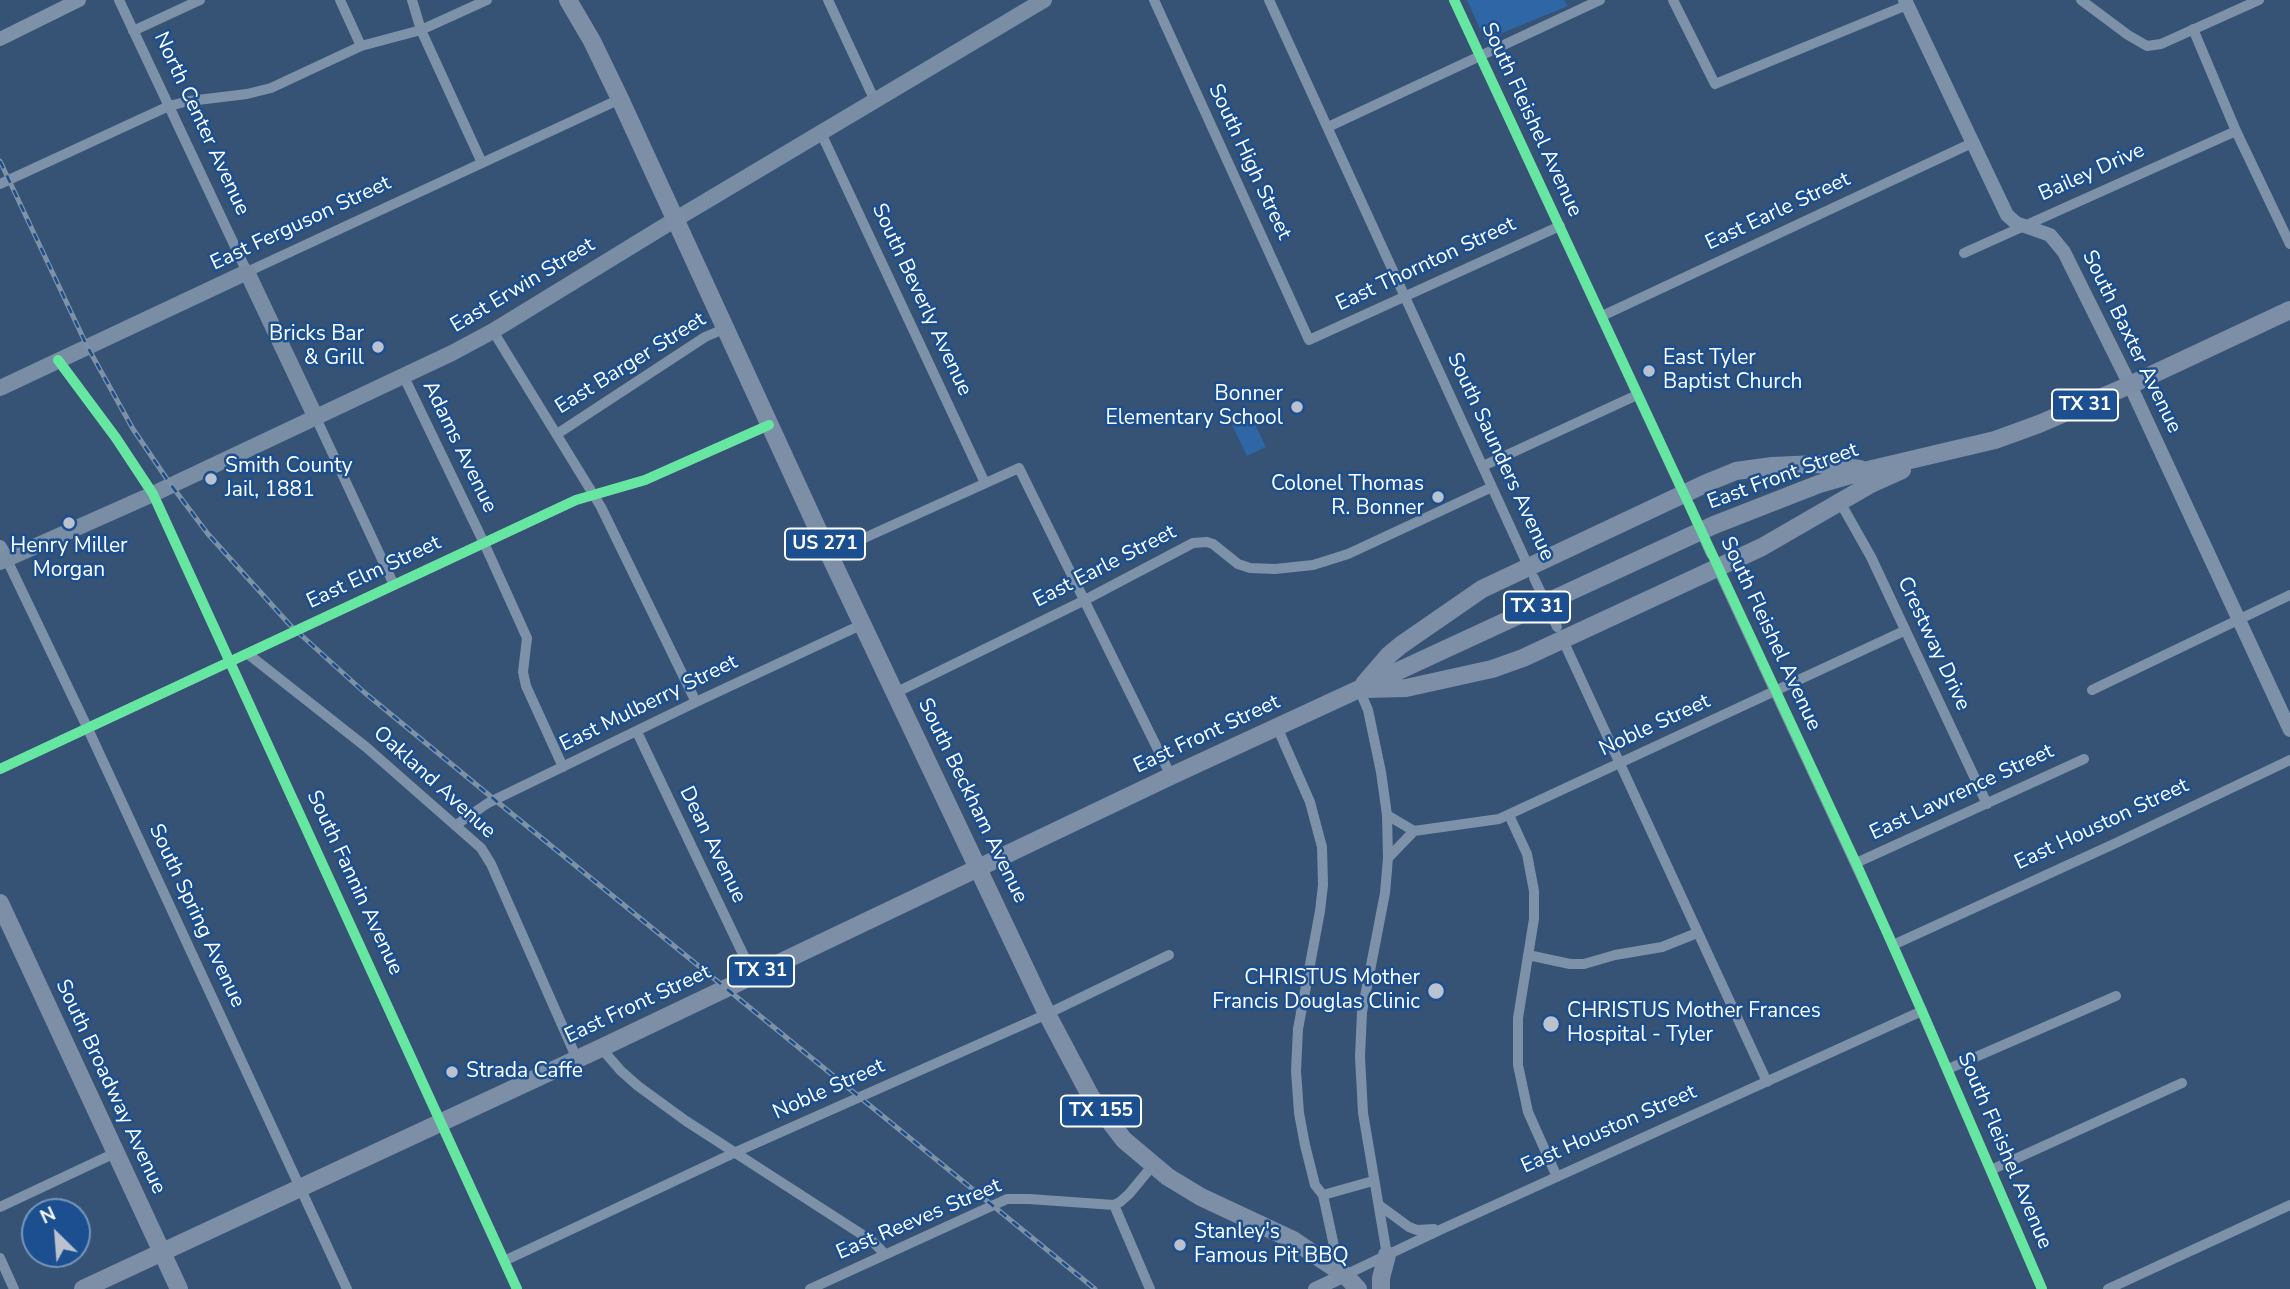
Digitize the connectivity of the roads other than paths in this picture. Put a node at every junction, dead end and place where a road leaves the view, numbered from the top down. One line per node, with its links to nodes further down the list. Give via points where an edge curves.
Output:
1 (79, 0): 22 (street)
2 (119, 0): 21 (street, North Center Avenue)
3 (200, 0): 21 (street)
4 (340, 0): 23 (street)
5 (412, 0): 20 (street)
6 (487, 0): 20 (street)
7 (568, 0): 25 (main road, US 271)
8 (828, 0): 26 (street)
9 (1154, 0): 45 (street, South High Street)
10 (1269, 0): 28 (street, South Saunders Avenue)
11 (1454, 0): 24 (street, South Fleishel Avenue)
12 (1600, 0): 24 (street)
13 (1673, 0): 17 (street, via 1715,84)
14 (2081, 0): 19 (street, via 2147,46)
15 (2259, 0): 18 (street)
16 (1039, 1): 26 (main road, East Erwin Street)
17 (1906, 2): 31 (street, South Baxter Avenue)
18 (2231, 5): 19 (street)
19 (2193, 29): 29 (street)
20 (421, 30): 23 (street); 32 (street)
21 (134, 31): 27 (street, North Center Avenue)
22 (0, 39)
23 (361, 46): 27 (street, via 259,92)
24 (1480, 57): 28 (street); 36 (street, South Fleishel Avenue)
25 (620, 99): 32 (street, East Ferguson Street); 34 (main road, US 271)
26 (875, 101): 30 (main road, East Erwin Street)
27 (169, 106): 33 (street); 39 (street, North Center Avenue)
28 (1328, 127): 40 (street, South Saunders Avenue)
29 (2236, 131): 35 (street, Bailey Drive); 37 (street)
30 (821, 133): 34 (main road, East Erwin Street); 57 (street, South Beverly Avenue)
31 (1972, 143): 35 (street, South Baxter Avenue, via 2004,210); 42 (street, East Earle Street)
32 (482, 163): 39 (street, East Ferguson Street)
33 (0, 184)
34 (676, 219): 43 (main road, South Beckham Avenue / US 271); 44 (main road, East Erwin Street)
35 (2022, 225): 38 (street, Bailey Drive); 48 (street, South Baxter Avenue, via 2050,235 2064,252)
36 (1559, 226): 40 (street, East Thornton Street); 42 (street, South Fleishel Avenue)
37 (2290, 244)
38 (1964, 253)
39 (247, 272): 46 (main road, East Ferguson Street); 51 (main road, North Center Avenue)
40 (1405, 296): 45 (street, East Thornton Street); 55 (street, South Saunders Avenue)
41 (2290, 310): 48 (main road, East Front Street / TX 31)
42 (1601, 316): 50 (street, South Fleishel Avenue)
43 (726, 328): 52 (main road, South Beckham Avenue / US 271); 53 (street, East Barger Street, via 705,337)
44 (493, 331): 47 (main road, East Erwin Street); 53 (street)
45 (1309, 340)
46 (58, 360): 49 (main road, East Ferguson Street); 59 (street, South Fannin Avenue)
47 (404, 377): 51 (main road, East Erwin Street); 63 (street, Adams Avenue)
48 (2130, 386): 54 (main road, East Front Street / TX 31, via 1995,440); 71 (street, South Baxter Avenue)
49 (0, 388)
50 (1637, 394): 55 (street); 61 (street, South Fleishel Avenue)
51 (316, 418): 59 (main road, East Erwin Street); 68 (street)
52 (769, 425): 60 (street, East Elm Street, via 645,480); 64 (main road, South Beckham Avenue / US 271)
53 (557, 434): 60 (street)
54 (1943, 453): 56 (main road, East Front Street / TX 31); 62 (main road)
55 (1483, 466): 58 (street, South Saunders Avenue)
56 (1868, 470): 61 (main road, via 1817,464 1752,468 1722,476); 77 (main road, East Front Street / TX 31, via 1714,525)
57 (985, 483): 64 (street); 70 (street, via 1019,468)
58 (1492, 487): 67 (street, South Saunders Avenue); 70 (street, East Earle Street, via 1325,562 1250,568 1238,565 1213,544 1200,542)
59 (153, 494): 65 (main road, East Erwin Street); 76 (street, South Fannin Avenue)
60 (594, 494): 63 (street, East Elm Street); 81 (street)
61 (1687, 500): 66 (street, South Fleishel Avenue, bridge); 67 (main road)
62 (1840, 502): 66 (main road, via 1785,535); 73 (street, Crestway Drive)
63 (484, 543): 68 (street, East Elm Street); 89 (street, Adams Avenue, via 527,638 526,686)
64 (829, 554): 72 (main road, South Beckham Avenue / US 271)
65 (2, 557): 83 (street, South Spring Avenue)
66 (1715, 561): 74 (main road); 79 (street, South Fleishel Avenue)
67 (1531, 572): 74 (street, South Saunders Avenue, bridge); 77 (main road, via 1467,598 1401,645)
68 (394, 585): 75 (street, East Elm Street)
69 (2290, 594): 71 (street)
70 (1083, 601): 80 (street, East Earle Street); 91 (street)
71 (2238, 620): 78 (street); 84 (street, South Baxter Avenue)
72 (863, 624): 80 (main road, South Beckham Avenue / US 271); 81 (street, East Mulberry Street)
73 (1904, 631): 79 (street, Noble Street); 92 (street, Crestway Drive)
74 (1560, 634): 77 (main road, via 1515,661 1484,670 1406,688); 88 (street, South Saunders Avenue)
75 (248, 654): 76 (street, East Elm Street); 95 (street, Oakland Avenue)
76 (231, 661): 83 (street, East Elm Street); 114 (street, South Fannin Avenue)
77 (1359, 689): 82 (main road, East Front Street / TX 31); 93 (street, via 1368,710)
78 (2092, 690)
79 (1776, 691): 88 (street, Noble Street); 98 (street, South Fleishel Avenue)
80 (895, 693): 99 (main road, South Beckham Avenue / US 271)
81 (696, 702): 85 (street, East Mulberry Street)
82 (1277, 727): 91 (main road, East Front Street / TX 31); 122 (street, via 1310,802 1322,848 1320,911 1298,1029 1296,1071 1303,1136 1315,1185)
83 (88, 729): 90 (street, East Elm Street); 121 (street, South Spring Avenue)
84 (2290, 730)
85 (637, 732): 89 (street, East Mulberry Street); 105 (street, Dean Avenue)
86 (2084, 759): 92 (street, East Lawrence Street)
87 (2290, 760): 102 (street, East Houston Street)
88 (1620, 764): 94 (street, Noble Street); 101 (street, South Saunders Avenue)
89 (563, 767): 95 (street, East Mulberry Street, via 482,806)
90 (0, 769)
91 (1171, 776): 99 (main road, East Front Street / TX 31)
92 (1987, 804): 98 (street, East Lawrence Street)
93 (1387, 815): 96 (street); 97 (street)
94 (1509, 815): 96 (street, Noble Street); 104 (street, via 1533,878 1535,905)
95 (456, 825): 110 (street, Oakland Avenue, via 477,843 491,864)
96 (1414, 831): 97 (street)
97 (1388, 858): 120 (street, via 1360,1027 1361,1097)
98 (1856, 863): 102 (street, South Fleishel Avenue)
99 (979, 867): 105 (main road, East Front Street / TX 31); 108 (main road, South Beckham Avenue / TX 155)
100 (0, 903): 116 (main road, South Broadway Avenue)
101 (1697, 933): 104 (street, via 1670,945 1584,964); 112 (street, South Saunders Avenue)
102 (1893, 945): 107 (street, South Fleishel Avenue)
103 (1169, 955): 108 (street, Noble Street)
104 (1528, 955): 119 (street, via 1518,1018 1518,1065 1531,1119)
105 (753, 975): 109 (main road, East Front Street / TX 31)
106 (2116, 996): 111 (street)
107 (1922, 1011): 111 (street, South Fleishel Avenue); 112 (street, East Houston Street)
108 (1047, 1014): 115 (street, Noble Street); 117 (main road, South Beckham Avenue / TX 155, via 1091,1097 1124,1140)
109 (601, 1048): 110 (main road, East Front Street / TX 31); 115 (street, via 638,1086)
110 (577, 1059): 114 (main road, East Front Street / TX 31)
111 (1948, 1069): 118 (street, South Fleishel Avenue)
112 (1767, 1082): 119 (street, East Houston Street)
113 (2182, 1083): 118 (street)
114 (442, 1122): 121 (main road, East Front Street / TX 31); 132 (street, South Fannin Avenue)
115 (736, 1152): 129 (street); 132 (street, Noble Street)
116 (115, 1153): 126 (street); 128 (main road, South Broadway Avenue)
117 (1153, 1165): 123 (street); 133 (main road, South Beckham Avenue / TX 155, via 1182,1187 1277,1231)
118 (1991, 1170): 145 (street, South Fleishel Avenue)
119 (1557, 1177): 127 (street, East Houston Street)
120 (1374, 1181): 122 (street); 124 (street)
121 (301, 1188): 128 (main road, East Front Street / TX 31); 138 (street, South Spring Avenue)
122 (1322, 1195): 133 (street, via 1334,1246)
123 (1114, 1205): 129 (street, East Reeves Street, via 1007,1199); 141 (street)
124 (1378, 1205): 127 (street, via 1416,1230); 130 (street)
125 (2290, 1205): 146 (street)
126 (0, 1208)
127 (1442, 1229): 130 (street, East Houston Street)
128 (162, 1252): 136 (main road, TX 31); 137 (main road, South Broadway Avenue)
129 (885, 1254): 140 (street, East Reeves Street)
130 (1387, 1255): 134 (street, East Houston Street); 144 (main road)
131 (0, 1258): 135 (street)
132 (504, 1261): 139 (street, South Fannin Avenue)
133 (1325, 1261): 134 (main road, South Beckham Avenue / TX 155)
134 (1345, 1275): 142 (street, East Houston Street); 143 (main road, South Beckham Avenue / TX 155)
135 (14, 1289)
136 (83, 1289)
137 (179, 1289)
138 (347, 1289)
139 (517, 1289)
140 (810, 1289)
141 (1150, 1289)
142 (1314, 1289)
143 (1359, 1289)
144 (1381, 1289)
145 (2042, 1289)
146 (2108, 1289)

